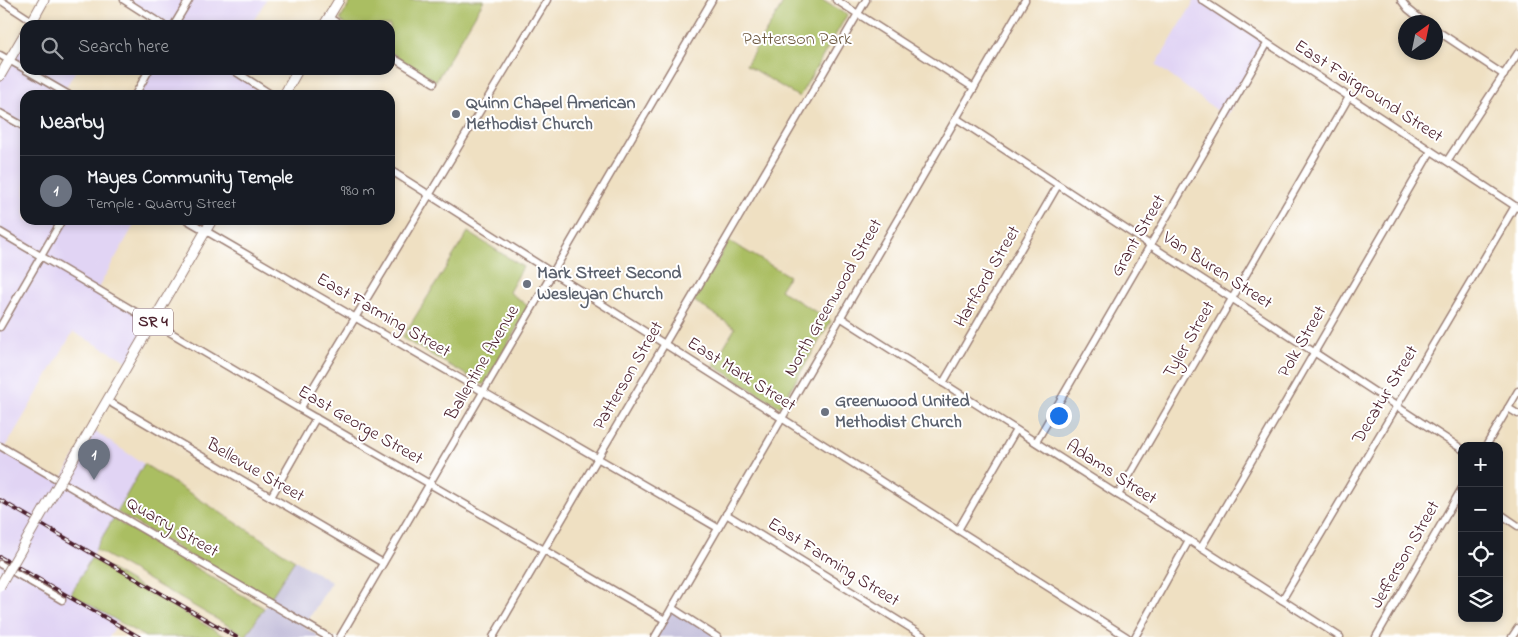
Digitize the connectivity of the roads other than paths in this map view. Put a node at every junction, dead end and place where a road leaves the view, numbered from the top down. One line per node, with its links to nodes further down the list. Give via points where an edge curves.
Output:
1 (0, 0): 15 (street)
2 (44, 0): 16 (main road)
3 (124, 0): 17 (street)
4 (189, 0): 18 (street)
5 (339, 0): 19 (main road)
6 (547, 0): 48 (street)
7 (712, 0): 57 (street, Ballentine Avenue)
8 (836, 0): 13 (street)
9 (866, 0): 13 (street, Patterson Street)
10 (1025, 0): 35 (street, North Greenwood Street)
11 (1202, 0): 22 (street, East Fairground Street)
12 (1401, 0): 14 (street)
13 (858, 14): 35 (street); 63 (street, Patterson Street)
14 (1415, 15)
15 (27, 20)
16 (33, 20)
17 (155, 20)
18 (177, 20)
19 (327, 20)
20 (1443, 35): 32 (street)
21 (20, 41): 26 (main road)
22 (1267, 44): 40 (street, East Fairground Street); 55 (street, Grant Street)
23 (1518, 53): 32 (street)
24 (0, 55): 26 (street)
25 (395, 59): 34 (street)
26 (9, 60): 27 (street); 33 (main road)
27 (20, 66)
28 (35, 75): 36 (street)
29 (146, 75): 37 (street)
30 (241, 75): 38 (street)
31 (295, 75): 39 (main road)
32 (1504, 75): 45 (street)
33 (0, 76)
34 (434, 83)
35 (974, 88): 42 (street, North Greenwood Street)
36 (60, 90)
37 (138, 90)
38 (264, 90)
39 (287, 90)
40 (1349, 97): 44 (street, East Fairground Street); 58 (street, Tyler Street)
41 (0, 112): 43 (street)
42 (956, 118): 47 (street, Van Buren Street); 60 (street, North Greenwood Street)
43 (20, 124)
44 (1431, 151): 45 (street, East Fairground Street); 64 (street, Polk Street)
45 (1447, 161): 49 (street, East Fairground Street)
46 (395, 173): 48 (street, East Mark Street)
47 (1058, 185): 55 (street, Van Buren Street); 65 (street, Hartford Street)
48 (429, 195): 57 (street, East Mark Street); 59 (street)
49 (1517, 207): 69 (street, Decatur Street)
50 (59, 225): 56 (street)
51 (196, 225): 53 (street, East Farming Street)
52 (209, 225): 53 (main road, SR 4)
53 (206, 231): 59 (street, East Farming Street); 61 (main road, SR 4)
54 (0, 232): 56 (street, East George Street)
55 (1151, 246): 58 (street, Van Buren Street); 76 (street, Grant Street)
56 (40, 257): 61 (street, East George Street); 62 (street)
57 (552, 273): 63 (street, East Mark Street); 67 (street, Ballentine Avenue)
58 (1232, 299): 64 (street, Van Buren Street); 82 (street, Tyler Street)
59 (355, 317): 67 (street, East Farming Street); 71 (street)
60 (840, 317): 65 (street, Adams Street); 74 (street, North Greenwood Street)
61 (153, 322): 71 (street, East George Street); 95 (main road, SR 4, bridge)
62 (0, 326)
63 (664, 344): 74 (street, East Mark Street); 80 (street, Patterson Street)
64 (1314, 352): 69 (street, Van Buren Street); 91 (street, Polk Street)
65 (943, 384): 75 (street, Adams Street)
66 (1518, 391): 70 (street)
67 (483, 392): 80 (street, East Farming Street); 81 (street, Ballentine Avenue)
68 (112, 404): 84 (street, Bellevue Street)
69 (1396, 406): 79 (street, Van Buren Street); 97 (street, Decatur Street)
70 (1508, 408): 72 (street); 77 (street)
71 (300, 409): 73 (street, East George Street)
72 (1518, 414)
73 (316, 418): 81 (street, East George Street); 84 (street)
74 (782, 419): 85 (street, North Greenwood Street); 89 (street, East Mark Street)
75 (1016, 430): 76 (street, Adams Street); 89 (street)
76 (1036, 442): 82 (street, Adams Street)
77 (1488, 442)
78 (0, 446): 101 (street, Quarry Street)
79 (1458, 446)
80 (598, 458): 88 (street, East Farming Street); 92 (street, Patterson Street)
81 (430, 483): 92 (street, East George Street); 93 (street, Ballentine Avenue)
82 (1118, 495): 90 (street, Adams Street)
83 (1458, 495): 110 (street, Jefferson Street)
84 (271, 497): 93 (street, Bellevue Street)
85 (726, 514): 88 (street, North Greenwood Street); 106 (street, East Farming Street)
86 (1503, 516): 87 (street)
87 (1518, 526)
88 (718, 528): 98 (street, North Greenwood Street)
89 (958, 530): 107 (street, East Mark Street)
90 (1189, 540): 91 (street, Adams Street); 108 (street)
91 (1201, 548): 97 (street, Adams Street)
92 (544, 550): 99 (street, East George Street); 103 (street, Patterson Street)
93 (383, 563): 102 (street, Ballentine Avenue)
94 (0, 564): 96 (street)
95 (0, 586)
96 (62, 600)
97 (1282, 600): 109 (street, Adams Street)
98 (672, 608): 99 (street, North Greenwood Street); 105 (street)
99 (665, 620): 104 (street, North Greenwood Street)
100 (1518, 628): 111 (street)
101 (328, 637)
102 (340, 637)
103 (493, 637)
104 (655, 637)
105 (717, 637)
106 (925, 637)
107 (1127, 637)
108 (1135, 637)
109 (1340, 637)
110 (1376, 637)
111 (1512, 637)

